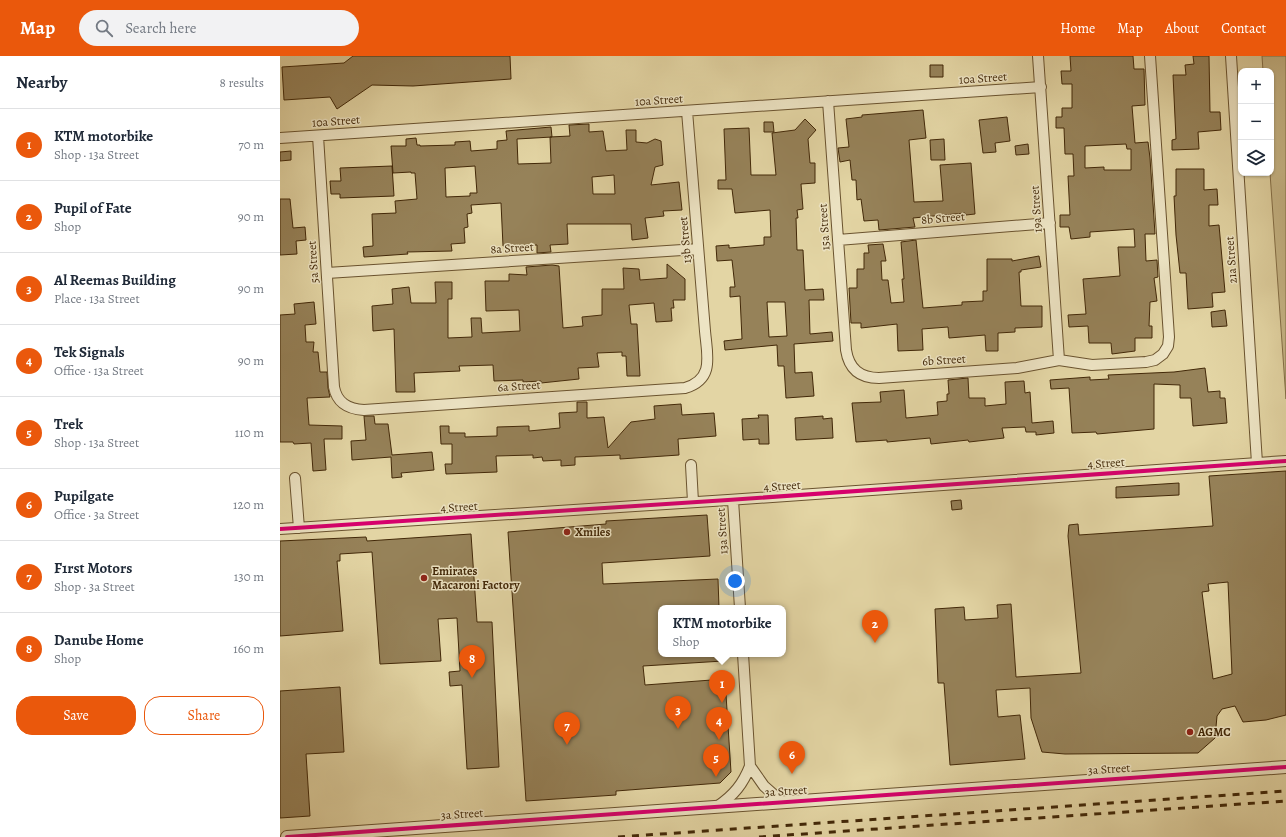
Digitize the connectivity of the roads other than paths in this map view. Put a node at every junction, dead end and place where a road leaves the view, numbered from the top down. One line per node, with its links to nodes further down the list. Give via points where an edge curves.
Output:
1 (1038, 56): 4 (street, 19a Street)
2 (1150, 56): 14 (street, 6b Street, via 1168,346 1155,360 1146,362 1092,365)
3 (1231, 56): 18 (street, 21a Street)
4 (1041, 87): 5 (street, 10a Street); 9 (street, 19a Street)
5 (828, 101): 6 (street, 10a Street); 10 (street, 15a Street)
6 (687, 111): 7 (street, 10a Street); 11 (street, 13b Street)
7 (318, 136): 8 (street, 10a Street); 12 (street, 5a Street)
8 (280, 138)
9 (1050, 223): 10 (street, 8b Street); 14 (street, 19a Street)
10 (838, 240): 13 (street, 15a Street)
11 (698, 249): 12 (street, 8a Street); 15 (street, 13b Street)
12 (327, 274): 16 (street, 5a Street)
13 (846, 350): 14 (street, 6b Street, via 847,360 852,368 869,378 1017,368)
14 (1059, 360)
15 (707, 366): 16 (street, 6a Street, via 700,381 685,388 364,410 355,410 344,404 335,394)
16 (334, 386)
17 (1286, 461): 18 (street, 4 Street)
18 (1257, 463): 21 (street, 4 Street)
19 (691, 465): 22 (street)
20 (295, 478): 23 (street)
21 (733, 500): 22 (street, 4 Street); 25 (street, 13a Street)
22 (693, 502): 23 (street, 4 Street)
23 (299, 528): 24 (street, 4 Street)
24 (280, 529)
25 (740, 605)
26 (743, 657): 27 (street)
27 (750, 766): 29 (street, via 764,786); 30 (street, via 738,789)
28 (1286, 767): 29 (street, 3a Street)
29 (782, 802): 30 (street, 3a Street)
30 (718, 806): 31 (street, 3a Street)
31 (287, 837)

